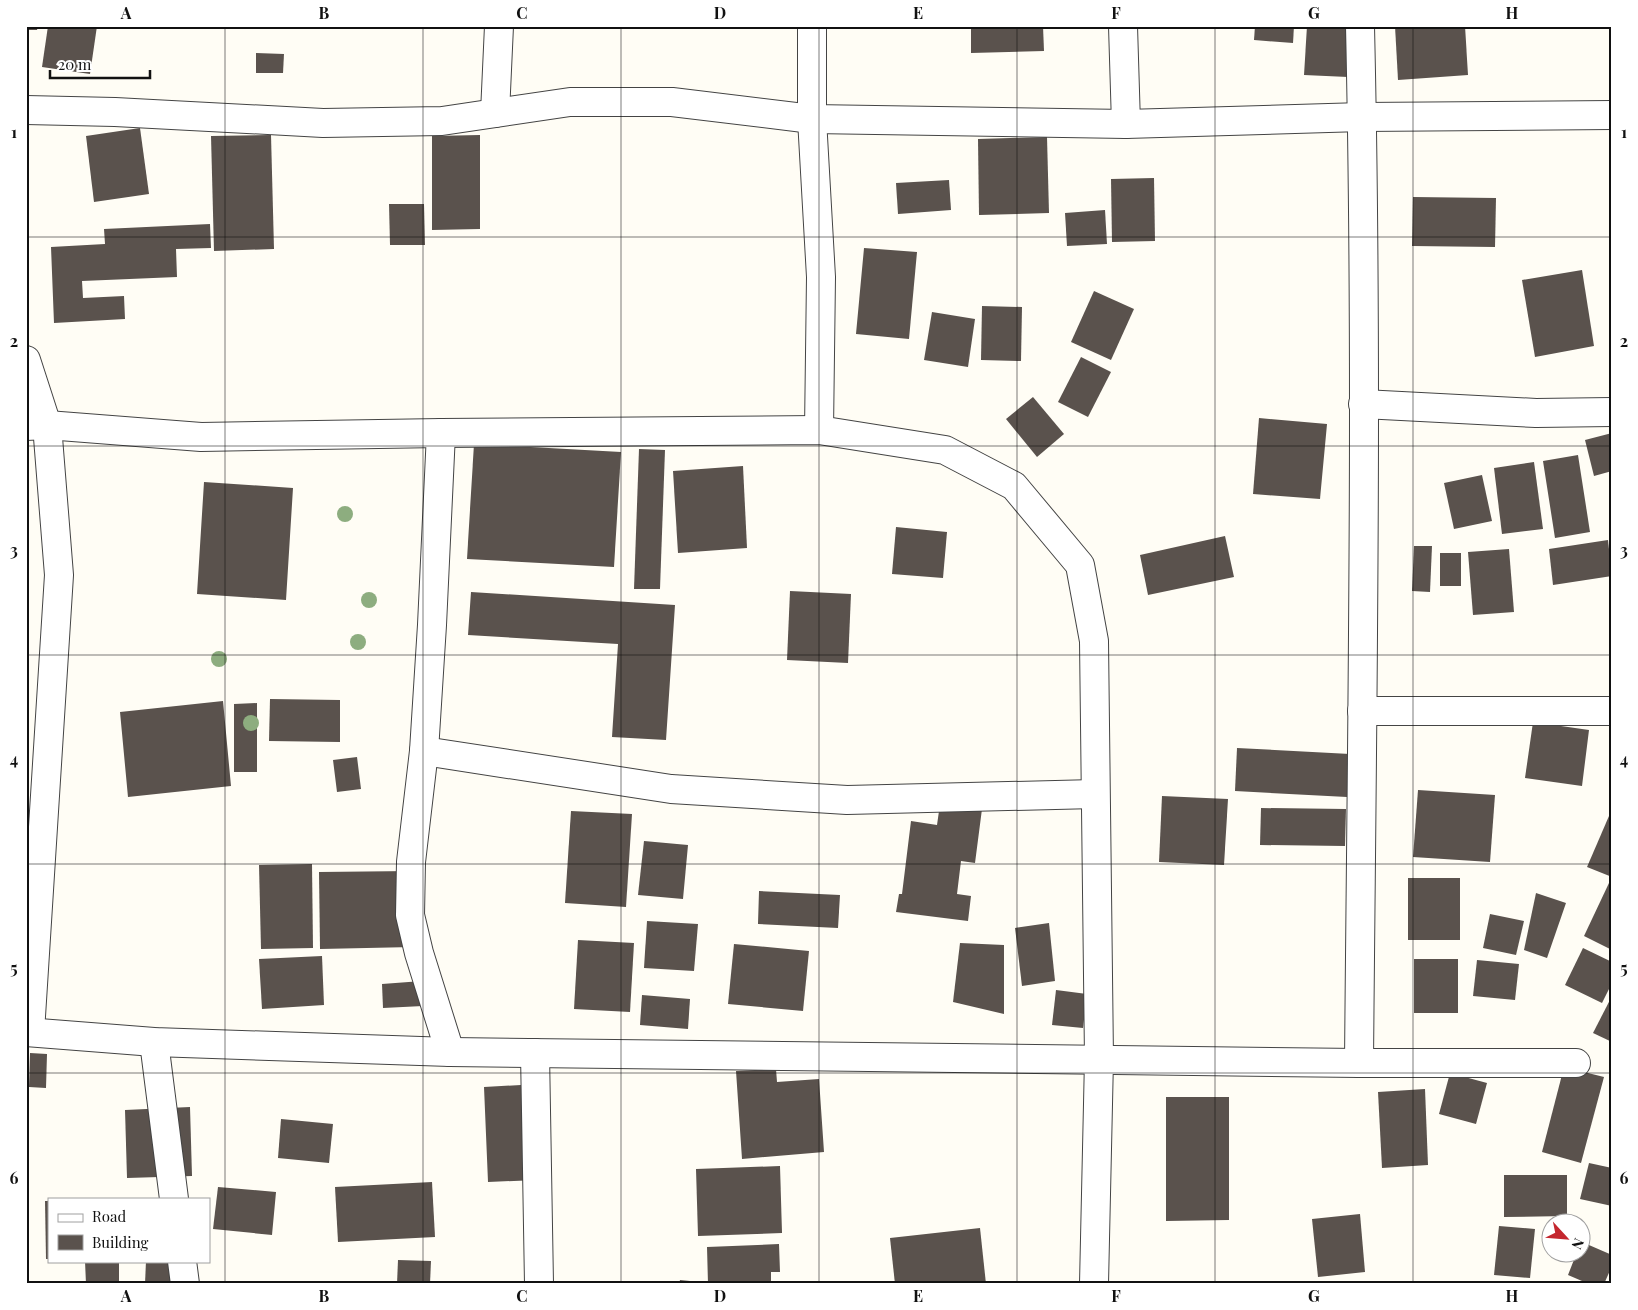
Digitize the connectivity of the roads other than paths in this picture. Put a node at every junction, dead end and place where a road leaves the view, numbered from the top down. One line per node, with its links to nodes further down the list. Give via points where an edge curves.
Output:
1 (500, 26): 6 (street)
2 (812, 26): 9 (street)
3 (1123, 26): 10 (street)
4 (1360, 26): 8 (street)
5 (26, 110): 6 (street, via 323,123 442,122)
6 (495, 114): 9 (street, via 570,102 672,102)
7 (1612, 115): 8 (street)
8 (1362, 117): 10 (street); 12 (street)
9 (812, 119): 10 (street); 15 (street, via 821,277)
10 (1126, 124)
11 (26, 360): 14 (street)
12 (1363, 404): 13 (street, via 1536,413); 18 (street)
13 (1612, 412)
14 (37, 425): 16 (street, via 201,437); 21 (street, via 59,575)
15 (819, 430): 16 (street); 20 (street, via 945,450 1014,486 1080,565 1094,641)
16 (441, 432): 19 (street)
17 (1612, 711): 18 (street)
18 (1362, 712): 26 (street)
19 (424, 751): 20 (street, via 681,790 847,800); 23 (street, via 411,862 410,915 418,953)
20 (1095, 794): 25 (street)
21 (28, 1032): 22 (street)
22 (154, 1042): 23 (street); 28 (street)
23 (450, 1052): 24 (street)
24 (535, 1053): 25 (street); 31 (street)
25 (1099, 1059): 26 (street); 32 (street)
26 (1359, 1063): 27 (street)
27 (1576, 1063)
28 (174, 1198)
29 (182, 1262): 30 (street)
30 (185, 1284)
31 (539, 1284)
32 (1094, 1284)

